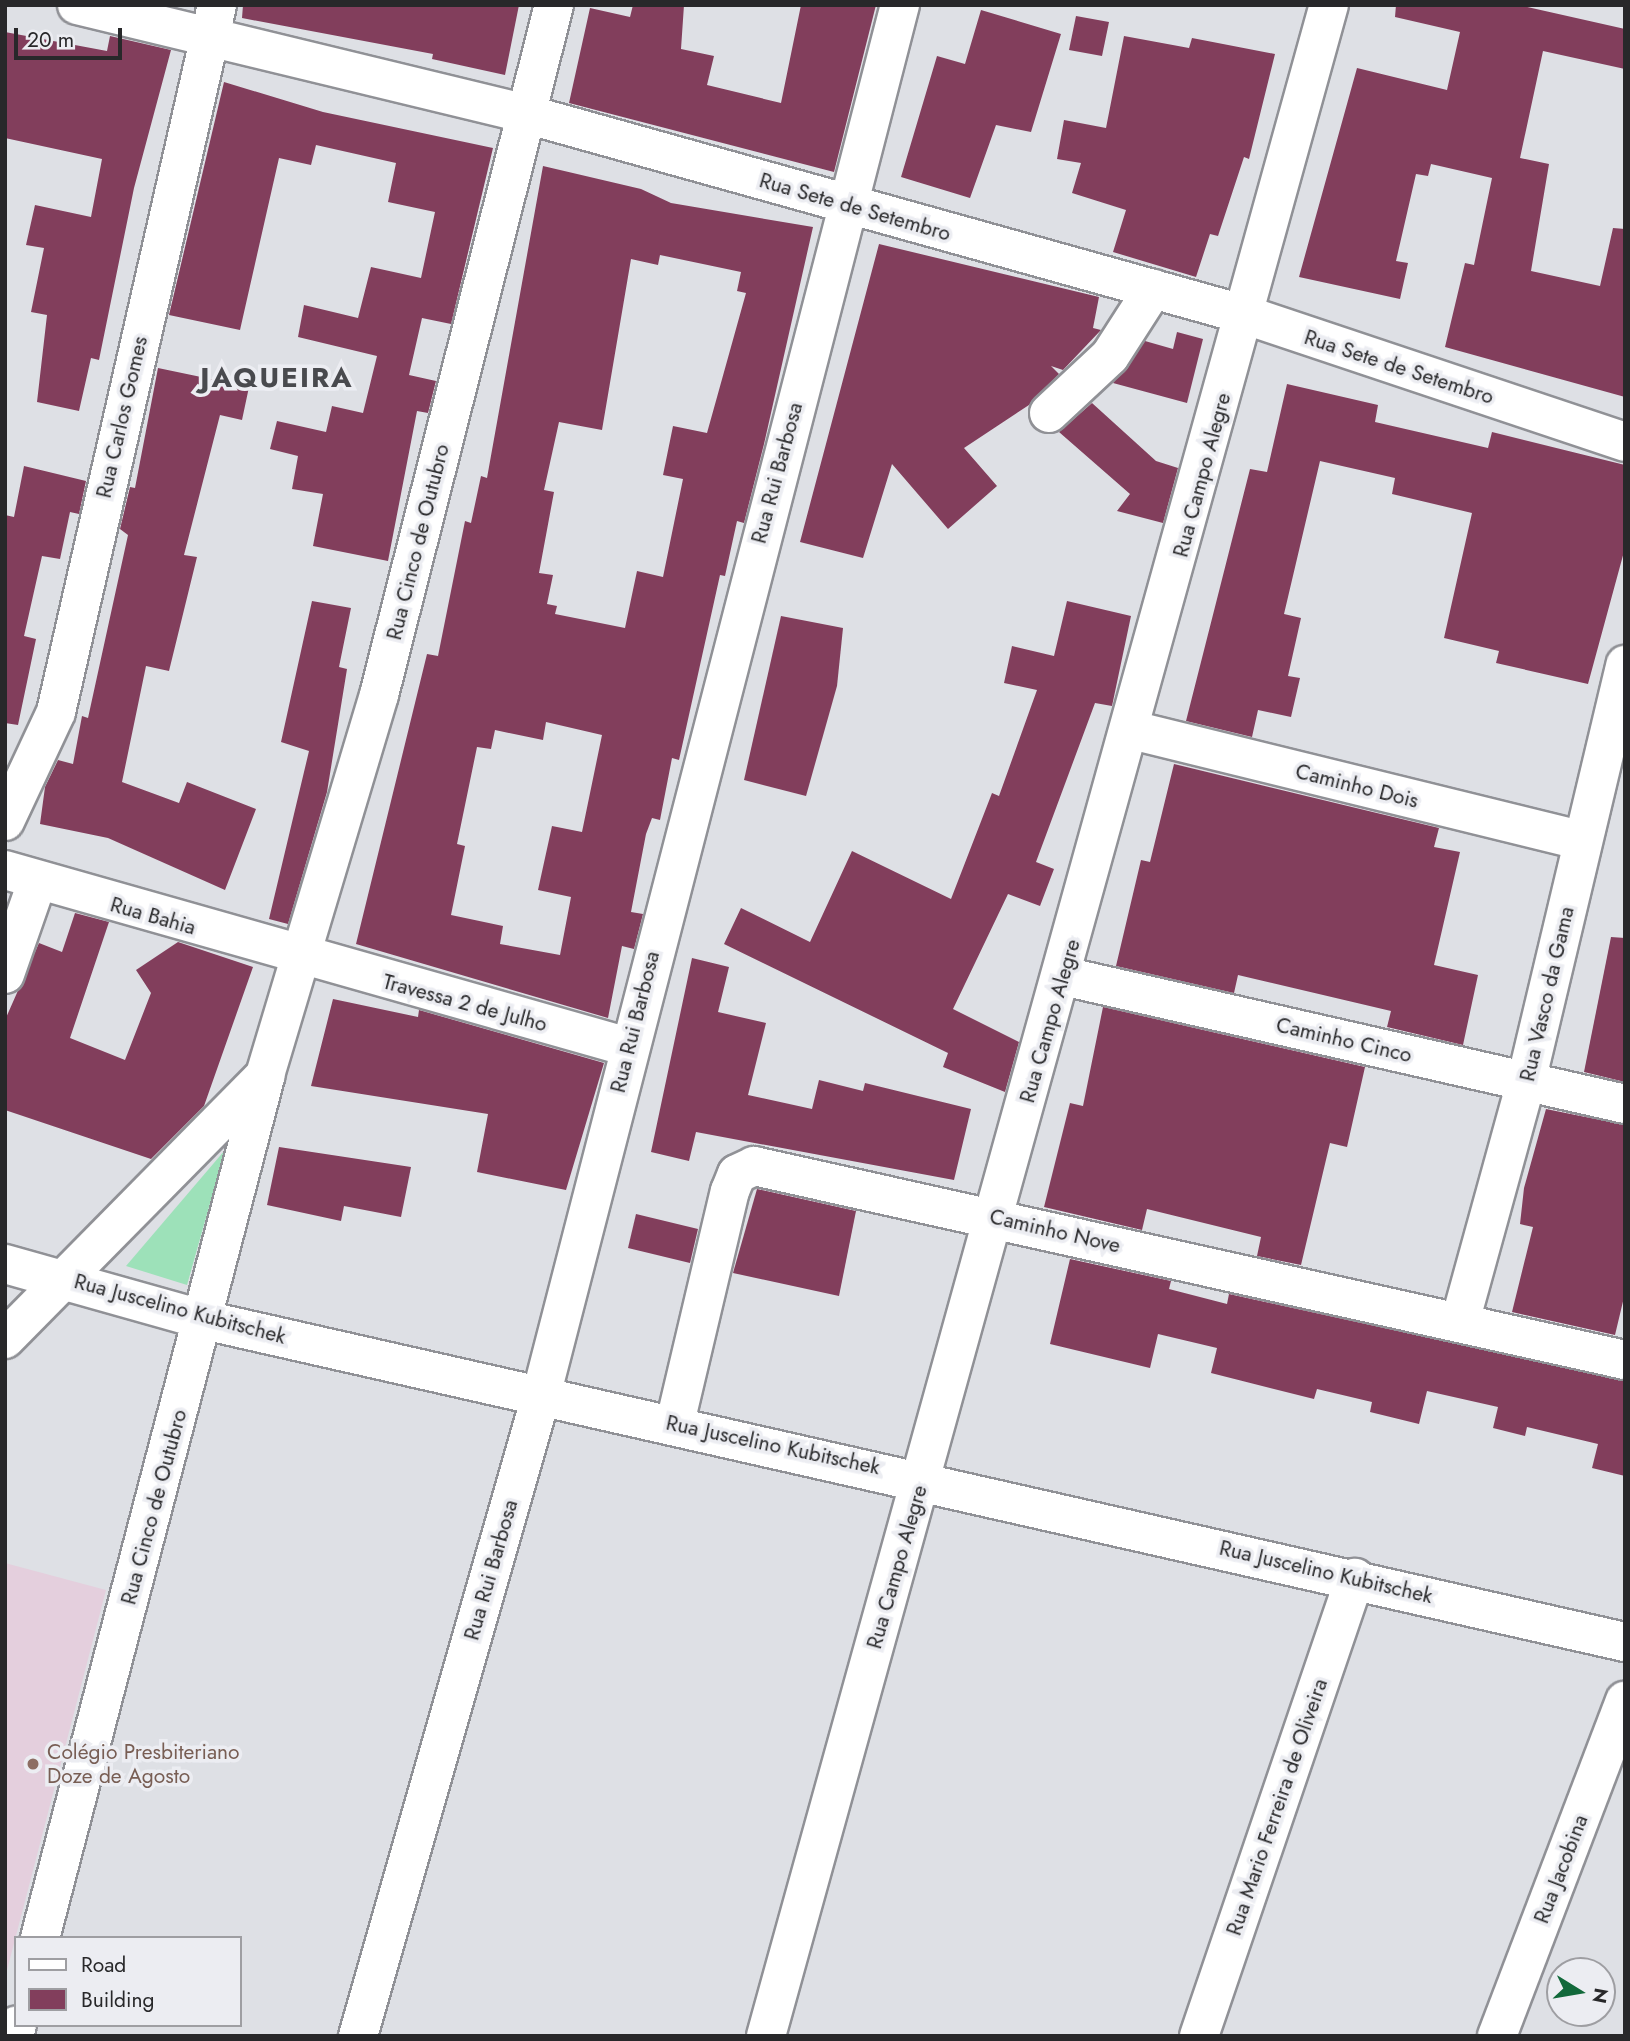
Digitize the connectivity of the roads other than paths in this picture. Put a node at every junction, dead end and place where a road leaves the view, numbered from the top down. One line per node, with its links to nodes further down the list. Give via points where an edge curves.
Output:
1 (77, 5): 5 (street, Rua Sete de Setembro)
2 (554, 5): 6 (street, Rua Cinco de Outubro)
3 (900, 5): 7 (street, Rua Rui Barbosa)
4 (1329, 5): 9 (street, Rua Campo Alegre)
5 (213, 22): 6 (street, Rua Sete de Setembro); 14 (street, Rua Carlos Gomes, via 56,712)
6 (526, 114): 7 (street, Rua Sete de Setembro); 17 (street, Rua Cinco de Outubro, via 379,695)
7 (846, 205): 8 (street, Rua Sete de Setembro); 20 (street, Rua Rui Barbosa)
8 (1153, 289): 9 (street, Rua Sete de Setembro); 10 (street, via 1110,356)
9 (1246, 315): 11 (street, Rua Sete de Setembro); 13 (street, Rua Campo Alegre)
10 (1049, 413)
11 (1625, 442)
12 (1625, 665): 15 (street, Rua Vasco da Gama)
13 (1132, 730): 15 (street, Caminho Dois); 19 (street, Rua Campo Alegre)
14 (5, 821)
15 (1583, 841): 22 (street, Rua Vasco da Gama)
16 (21, 876): 17 (street, Rua Bahia); 18 (street)
17 (302, 958): 20 (street, Travessa 2 de Julho); 21 (street, Rua Cinco de Outubro)
18 (5, 974)
19 (1063, 976): 22 (street, Caminho Cinco); 24 (street, Rua Campo Alegre)
20 (628, 1047): 31 (street, Rua Rui Barbosa)
21 (265, 1075): 26 (street, Rua Cinco de Outubro); 27 (street, Rua Cinco de Outubro)
22 (1526, 1082): 23 (street, Caminho Cinco); 28 (street, Rua Vasco da Gama)
23 (1625, 1104)
24 (994, 1218): 28 (street, Caminho Nove); 32 (street, Caminho Nove, via 785,1169 754,1166 737,1174); 33 (street, Rua Campo Alegre)
25 (5, 1264): 26 (street, Rua Juscelino Kubitschek)
26 (71, 1278): 27 (street, Rua Juscelino Kubitschek); 29 (street, Rua Cinco de Outubro)
27 (204, 1320): 31 (street, Rua Juscelino Kubitschek); 37 (street, Rua Cinco de Outubro)
28 (1460, 1322): 30 (street, Caminho Nove)
29 (5, 1339)
30 (1625, 1360)
31 (541, 1396): 32 (street, Rua Juscelino Kubitschek); 38 (street, Rua Rui Barbosa)
32 (675, 1423): 33 (street, Rua Juscelino Kubitschek)
33 (922, 1478): 34 (street, Rua Juscelino Kubitschek); 39 (street, Rua Campo Alegre)
34 (1355, 1578): 35 (street, Rua Juscelino Kubitschek); 40 (street, Rua Mario Ferreira de Oliveira)
35 (1625, 1642)
36 (1625, 1701): 41 (street, Rua Jacobina)
37 (41, 1936)
38 (358, 2036)
39 (766, 2036)
40 (1199, 2036)
41 (1497, 2036)

